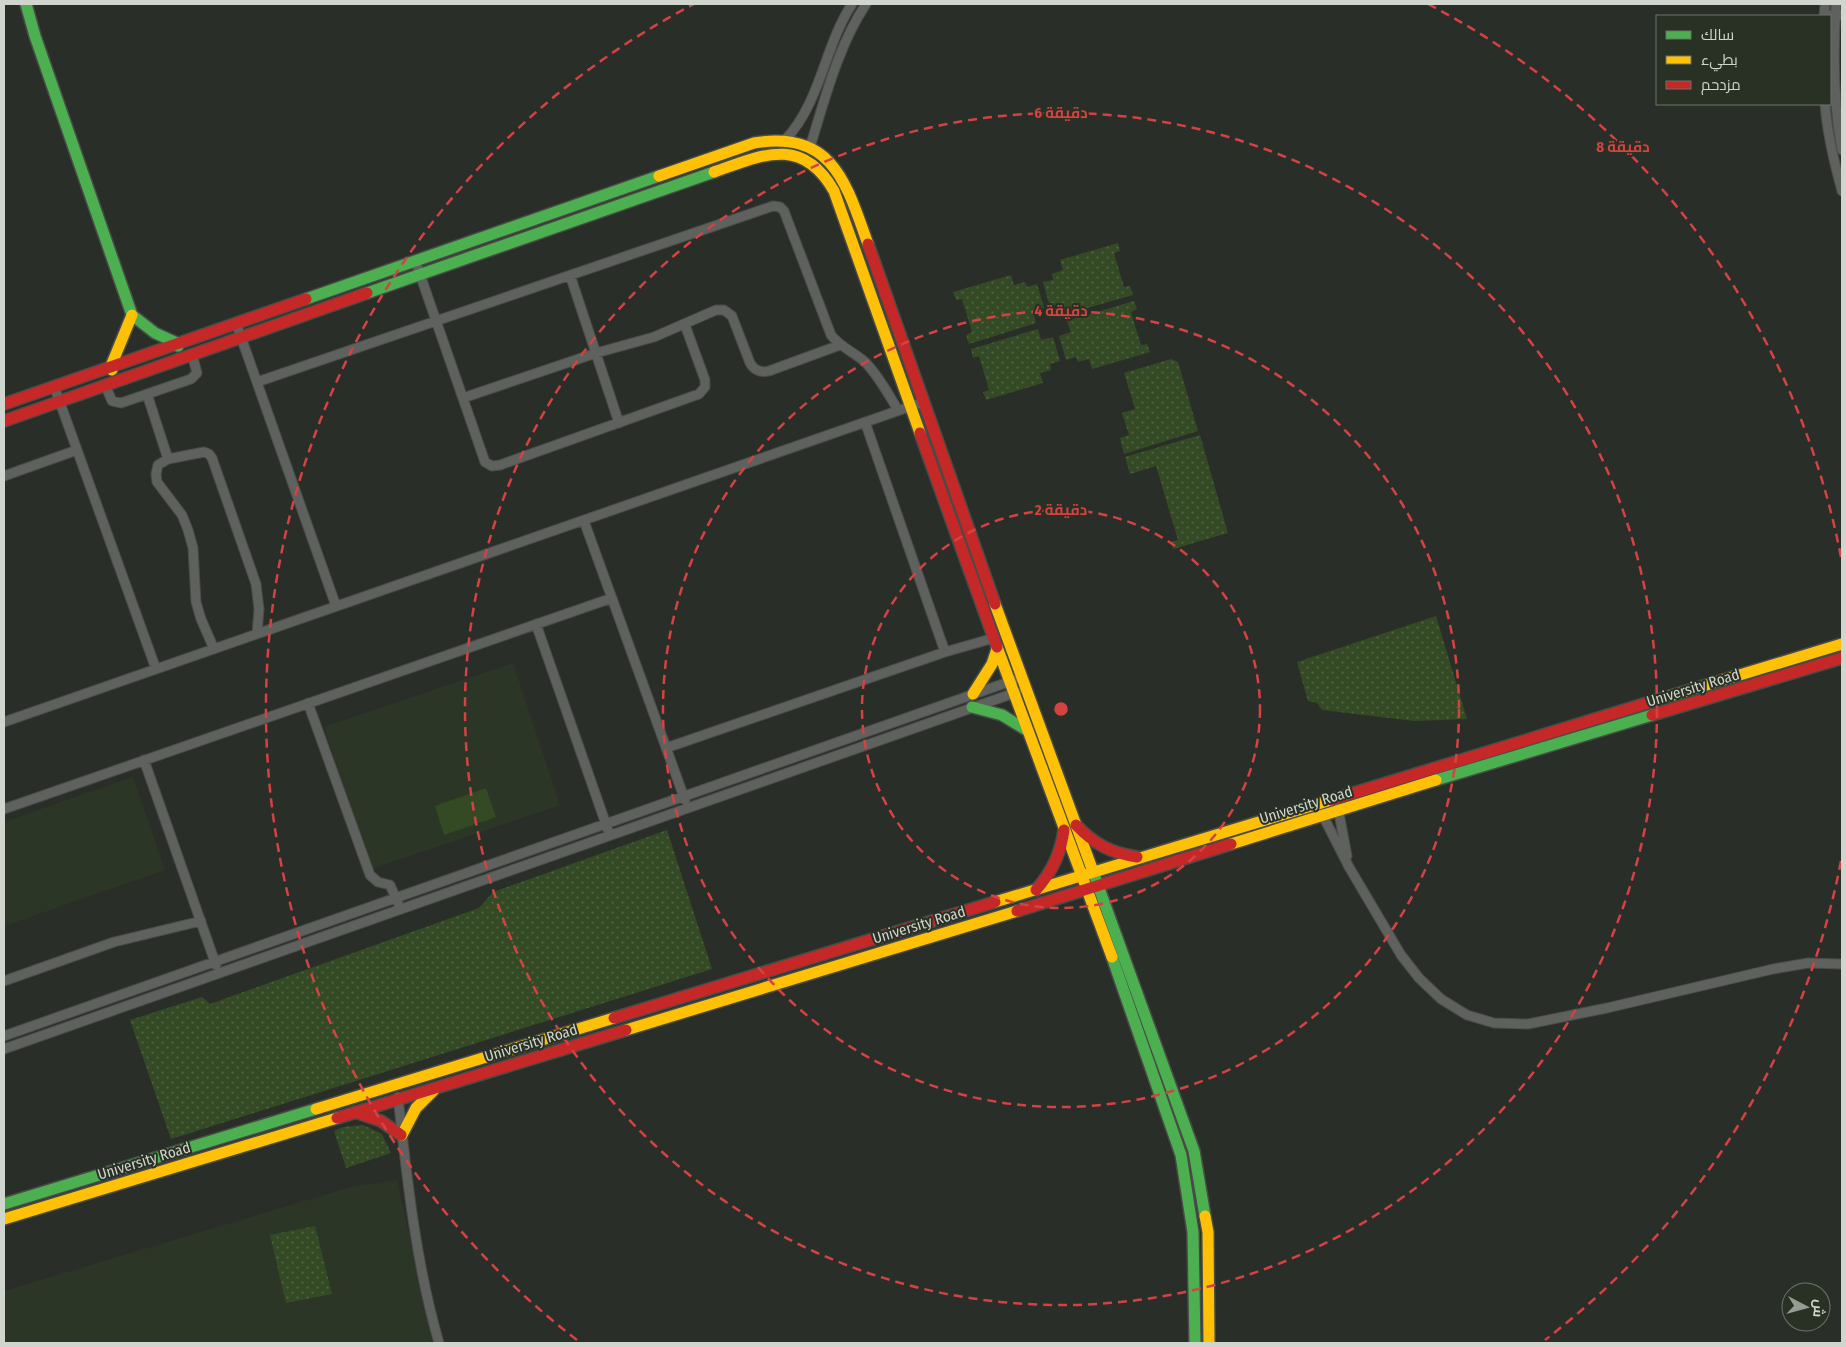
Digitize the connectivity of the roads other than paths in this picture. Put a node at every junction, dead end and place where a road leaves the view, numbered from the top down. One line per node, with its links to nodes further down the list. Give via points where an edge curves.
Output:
1 (26, 4): 18 (main road)
2 (852, 4): 8 (street, via 807,110)
3 (866, 4): 9 (street, via 844,49)
4 (1836, 4): 5 (street)
5 (1839, 14): 6 (street)
6 (1836, 26): 10 (street, via 1835,97)
7 (1825, 105): 14 (street, via 1833,161)
8 (785, 140): 9 (main road); 11 (main road); 15 (main road, via 754,143)
9 (810, 147): 12 (main road)
10 (1842, 150)
11 (784, 153): 13 (main road, via 805,159); 16 (main road, via 758,156)
12 (831, 162): 13 (main road); 34 (main road, via 849,192)
13 (821, 171): 36 (main road, via 834,191)
14 (1842, 191)
15 (414, 260): 16 (street); 20 (main road)
16 (419, 274): 19 (street); 22 (main road)
17 (570, 275): 19 (street); 24 (street, via 773,206 780,207 828,330); 25 (street)
18 (132, 315): 23 (main road, via 155,333); 27 (main road)
19 (436, 322): 28 (street); 32 (street)
20 (236, 323): 22 (street); 23 (main road)
21 (684, 325): 24 (street, via 716,310 727,311 734,320 750,363 761,372); 25 (street, via 635,344); 40 (street, via 705,380 703,390 696,396)
22 (241, 337): 26 (main road); 28 (street)
23 (177, 344): 26 (main road); 27 (main road)
24 (840, 344): 37 (street, via 870,368)
25 (596, 354): 32 (street); 40 (street)
26 (187, 356): 29 (main road); 31 (street, via 197,369 195,377)
27 (110, 366): 29 (main road); 30 (main road)
28 (257, 382): 46 (street)
29 (110, 383): 31 (street, via 109,397 116,403); 33 (main road)
30 (54, 386): 33 (street); 35 (main road)
31 (147, 394): 42 (street)
32 (462, 398): 40 (street, via 485,462 492,466)
33 (59, 401): 38 (main road); 41 (street)
34 (923, 402): 36 (street); 56 (main road)
35 (4, 404)
36 (911, 406): 37 (street); 49 (main road)
37 (898, 410): 39 (street)
38 (4, 421)
39 (865, 422): 44 (street); 52 (street)
40 (619, 423)
41 (77, 450): 43 (street); 54 (street)
42 (168, 459): 48 (street, via 204,452 212,458 256,584); 51 (street, via 158,465 157,482 182,515 188,530 193,548 196,602)
43 (4, 476)
44 (584, 520): 45 (street); 46 (street)
45 (612, 598): 47 (street); 65 (street)
46 (336, 606): 48 (street)
47 (536, 624): 61 (street); 72 (street)
48 (257, 634): 51 (street)
49 (995, 643): 52 (street); 55 (main road); 59 (main road, via 992,664)
50 (1842, 644): 57 (main road, University Road)
51 (214, 649): 54 (street)
52 (945, 652): 65 (street)
53 (1842, 658): 60 (main road, University Road)
54 (156, 669): 63 (street)
55 (1009, 682): 56 (street); 58 (main road); 59 (street)
56 (1023, 683): 58 (street); 73 (main road)
57 (1697, 688): 60 (main road); 68 (main road, University Road)
58 (1013, 693): 62 (street); 64 (main road)
59 (973, 694): 67 (street)
60 (1701, 701): 68 (main road, University Road)
61 (308, 703): 66 (street); 83 (street, via 370,875 378,882 390,885)
62 (972, 707): 64 (main road, via 1002,714); 69 (street)
63 (4, 722)
64 (1028, 732): 74 (main road)
65 (666, 748): 67 (street)
66 (144, 760): 70 (street); 86 (street)
67 (683, 796): 69 (street); 72 (street)
68 (1337, 805): 71 (main road, University Road); 77 (street)
69 (687, 808): 75 (street)
70 (4, 809)
71 (1321, 810): 76 (main road, University Road); 77 (street); 80 (main road, University Road)
72 (606, 824): 75 (street); 83 (street)
73 (1076, 826): 76 (main road, via 1099,847); 78 (main road)
74 (1064, 830): 79 (main road); 81 (main road, via 1059,858 1048,878)
75 (610, 835): 84 (street)
76 (1142, 858): 78 (main road, University Road)
77 (1349, 866): 89 (street, via 1401,955 1419,978 1441,999 1468,1015 1494,1023 1528,1024 1773,969 1808,963)
78 (1093, 872): 79 (main road, University Road); 80 (main road)
79 (1081, 876): 81 (main road, University Road); 82 (main road)
80 (1098, 886): 82 (main road, University Road); 105 (main road, via 1194,1151 1208,1232)
81 (1036, 890): 85 (main road, University Road)
82 (1086, 890): 87 (main road, University Road); 104 (main road, via 1181,1155 1193,1232)
83 (396, 898): 84 (street); 88 (street)
84 (400, 909): 90 (street)
85 (945, 918): 87 (main road); 92 (main road, University Road)
86 (201, 921): 88 (street); 91 (street, via 114,942)
87 (950, 932): 93 (main road, University Road)
88 (215, 962): 90 (street); 94 (street)
89 (1842, 964)
90 (219, 973): 95 (street)
91 (4, 981)
92 (694, 994): 93 (main road); 96 (main road, University Road)
93 (699, 1007): 97 (main road, University Road)
94 (4, 1036)
95 (4, 1049)
96 (393, 1085): 98 (street); 101 (main road, University Road)
97 (438, 1087): 98 (main road, University Road); 100 (main road, via 416,1108)
98 (395, 1100): 99 (main road, University Road); 100 (street)
99 (355, 1112): 100 (main road, via 381,1121); 102 (main road, University Road)
100 (402, 1138): 103 (street, via 421,1266)
101 (4, 1204)
102 (4, 1219)
103 (439, 1343)
104 (1195, 1343)
105 (1209, 1343)

